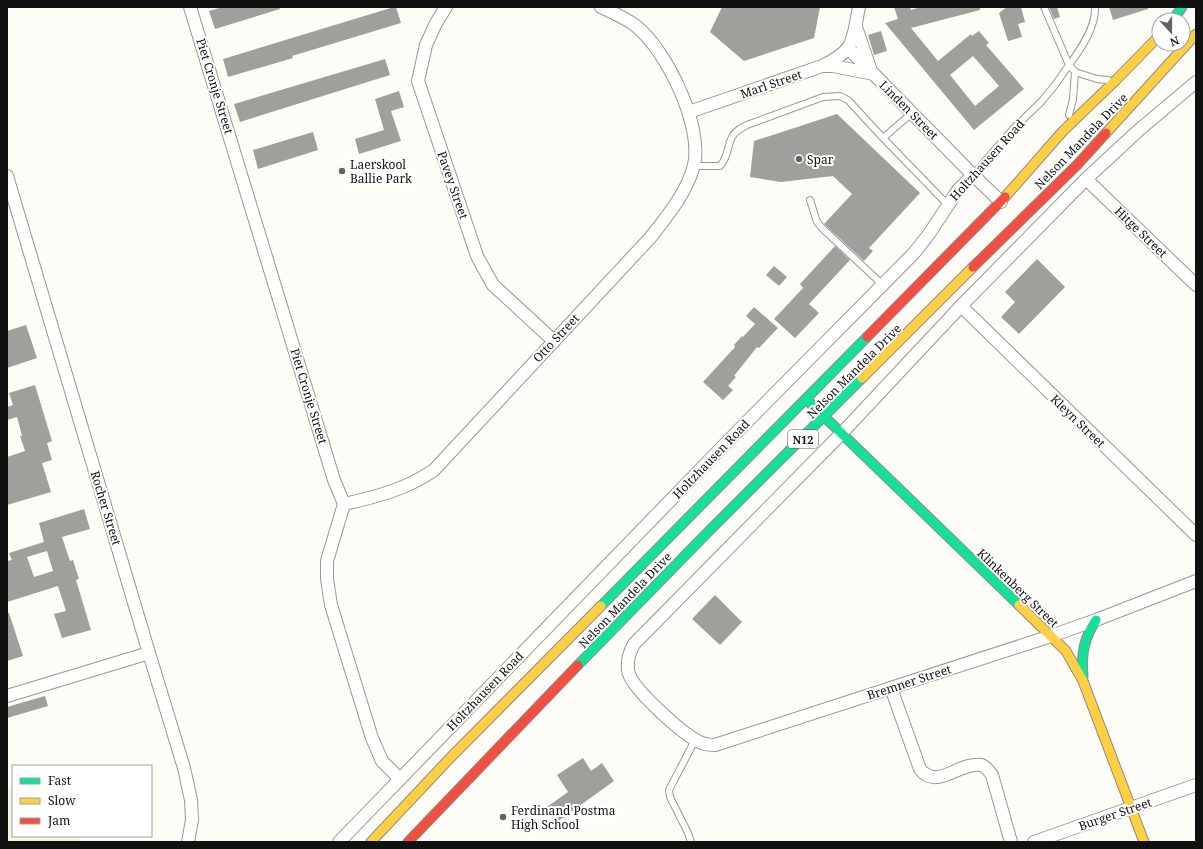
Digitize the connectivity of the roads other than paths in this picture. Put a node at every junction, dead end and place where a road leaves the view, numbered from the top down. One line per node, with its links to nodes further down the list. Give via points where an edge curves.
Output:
1 (190, 7): 37 (street, Piet Cronje Street, via 334,480)
2 (446, 7): 33 (street, Pavey Street, via 426,45 418,81 477,256 493,284)
3 (601, 7): 19 (street, Otto Street, via 636,26 652,43 675,79)
4 (859, 7): 7 (street)
5 (1044, 7): 11 (lane)
6 (1095, 7): 11 (lane, Holtzhausen Road, via 1096,16 1090,30)
7 (856, 24): 10 (street); 14 (street)
8 (1196, 34): 18 (main road, Nelson Mandela Drive / N12)
9 (1151, 44): 15 (main road, Nelson Mandela Drive / N12)
10 (848, 48): 12 (street, Marl Street, via 843,55); 14 (street, Linden Street)
11 (1069, 65): 13 (lane); 24 (lane, Holtzhausen Road, via 1055,86)
12 (822, 66): 14 (street); 19 (street, Marl Street)
13 (1075, 72): 15 (lane, via 1105,80); 21 (lane, via 1073,99)
14 (874, 74): 20 (street, Linden Street)
15 (1116, 80): 21 (main road, Nelson Mandela Drive / N12)
16 (1166, 80): 18 (main road)
17 (1196, 82): 26 (street)
18 (1134, 104): 35 (main road, Nelson Mandela Drive / N12, via 1077,165)
19 (688, 112): 23 (street, Otto Street, via 695,145)
20 (912, 112): 22 (lane); 24 (street, Linden Street)
21 (1063, 131): 28 (main road, Nelson Mandela Drive / N12)
22 (883, 138): 23 (lane, via 848,100 840,96 823,97 738,130 720,166); 29 (lane)
23 (694, 166): 33 (street, Otto Street, via 673,209)
24 (973, 175): 28 (street, Linden Street); 29 (street, Holtzhausen Road)
25 (7, 176): 42 (street, Rocher Street)
26 (1086, 179): 31 (street, Hitge Street); 32 (street)
27 (810, 200): 30 (lane, via 817,222 823,230)
28 (1001, 202): 34 (main road, Nelson Mandela Drive / N12)
29 (947, 204): 30 (street, Holtzhausen Road, via 914,253)
30 (882, 285): 47 (street, Holtzhausen Road)
31 (1196, 285)
32 (961, 306): 36 (street); 38 (street, Kleyn Street)
33 (554, 341): 37 (street, Otto Street, via 434,470 420,480 401,488)
34 (806, 399): 35 (main road, Klinkenberg Street); 52 (main road, Nelson Mandela Drive / N12, via 451,757)
35 (824, 417): 36 (main road, Klinkenberg Street); 53 (main road, Nelson Mandela Drive / N12, via 659,582)
36 (842, 433): 41 (main road, Klinkenberg Street); 46 (street, Bremner Street, via 634,644 629,657 628,672 636,687)
37 (344, 504): 47 (street, via 328,561 327,579 331,605 372,738 382,761)
38 (1196, 535)
39 (1196, 581): 40 (street, Bremner Street)
40 (1096, 620): 41 (street, Bremner Street); 43 (main road, via 1082,646)
41 (1051, 636): 43 (main road, Klinkenberg Street, via 1066,651); 44 (street, Bremner Street)
42 (149, 653): 45 (street); 50 (street, Rocher Street, via 184,768 191,800 192,820)
43 (1083, 681): 49 (main road, Klinkenberg Street)
44 (891, 688): 46 (street, Bremner Street, via 715,745); 55 (street, via 920,769 931,778 973,765 987,768 992,775)
45 (7, 696)
46 (695, 740): 54 (lane, via 669,790)
47 (400, 779): 51 (street, Holtzhausen Road)
48 (1196, 785): 49 (street, Burger Street)
49 (1132, 808): 56 (street, Burger Street); 57 (main road, Klinkenberg Street)
50 (188, 842)
51 (339, 842)
52 (371, 842)
53 (408, 842)
54 (691, 842)
55 (1011, 842)
56 (1034, 842)
57 (1144, 842)

